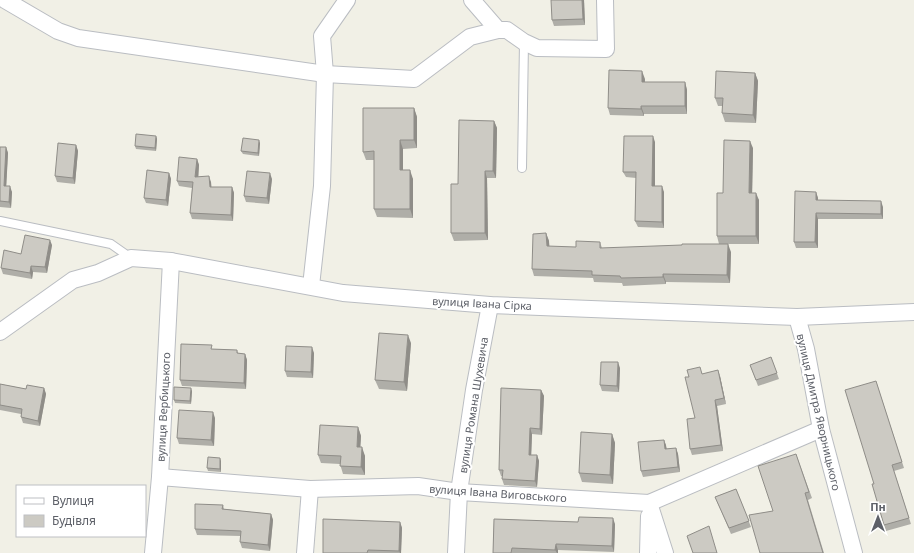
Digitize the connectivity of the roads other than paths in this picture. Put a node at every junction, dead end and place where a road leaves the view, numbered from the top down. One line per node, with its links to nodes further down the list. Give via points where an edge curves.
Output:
1 (5, 0): 7 (street, via 58,31 78,38)
2 (347, 0): 7 (street, via 322,36)
3 (472, 0): 5 (street)
4 (605, 0): 6 (street, via 606,49 537,48)
5 (498, 30): 6 (street, via 507,30); 7 (street, via 470,37 414,79)
6 (524, 42): 8 (lane)
7 (325, 74): 12 (street, via 322,186)
8 (522, 168)
9 (0, 221): 10 (lane, via 111,244)
10 (131, 258): 11 (street, вулиця Івана Сірка); 16 (street, via 98,273 73,280)
11 (171, 261): 12 (street, вулиця Івана Сірка); 18 (street, вулиця Вербицького)
12 (311, 286): 13 (street, вулиця Івана Сірка, via 343,293)
13 (490, 305): 15 (street, вулиця Івана Сірка); 20 (street, вулиця Романа Шухевича)
14 (914, 312): 15 (street, вулиця Івана Сірка)
15 (797, 317): 17 (street, вулиця Дмитра Яворницького, via 806,349)
16 (0, 332)
17 (821, 429): 21 (street, вулиця Івана Виговського); 27 (street, вулиця Дмитра Яворницького)
18 (160, 477): 19 (street, вулиця Івана Виговського); 22 (street, вулиця Вербицького)
19 (310, 489): 20 (street, вулиця Івана Виговського, via 418,486); 23 (street)
20 (459, 492): 21 (street, вулиця Івана Виговського); 24 (street, вулиця Романа Шухевича)
21 (649, 503): 25 (street); 26 (street)
22 (154, 553)
23 (305, 553)
24 (456, 553)
25 (648, 553)
26 (664, 553)
27 (854, 553)

